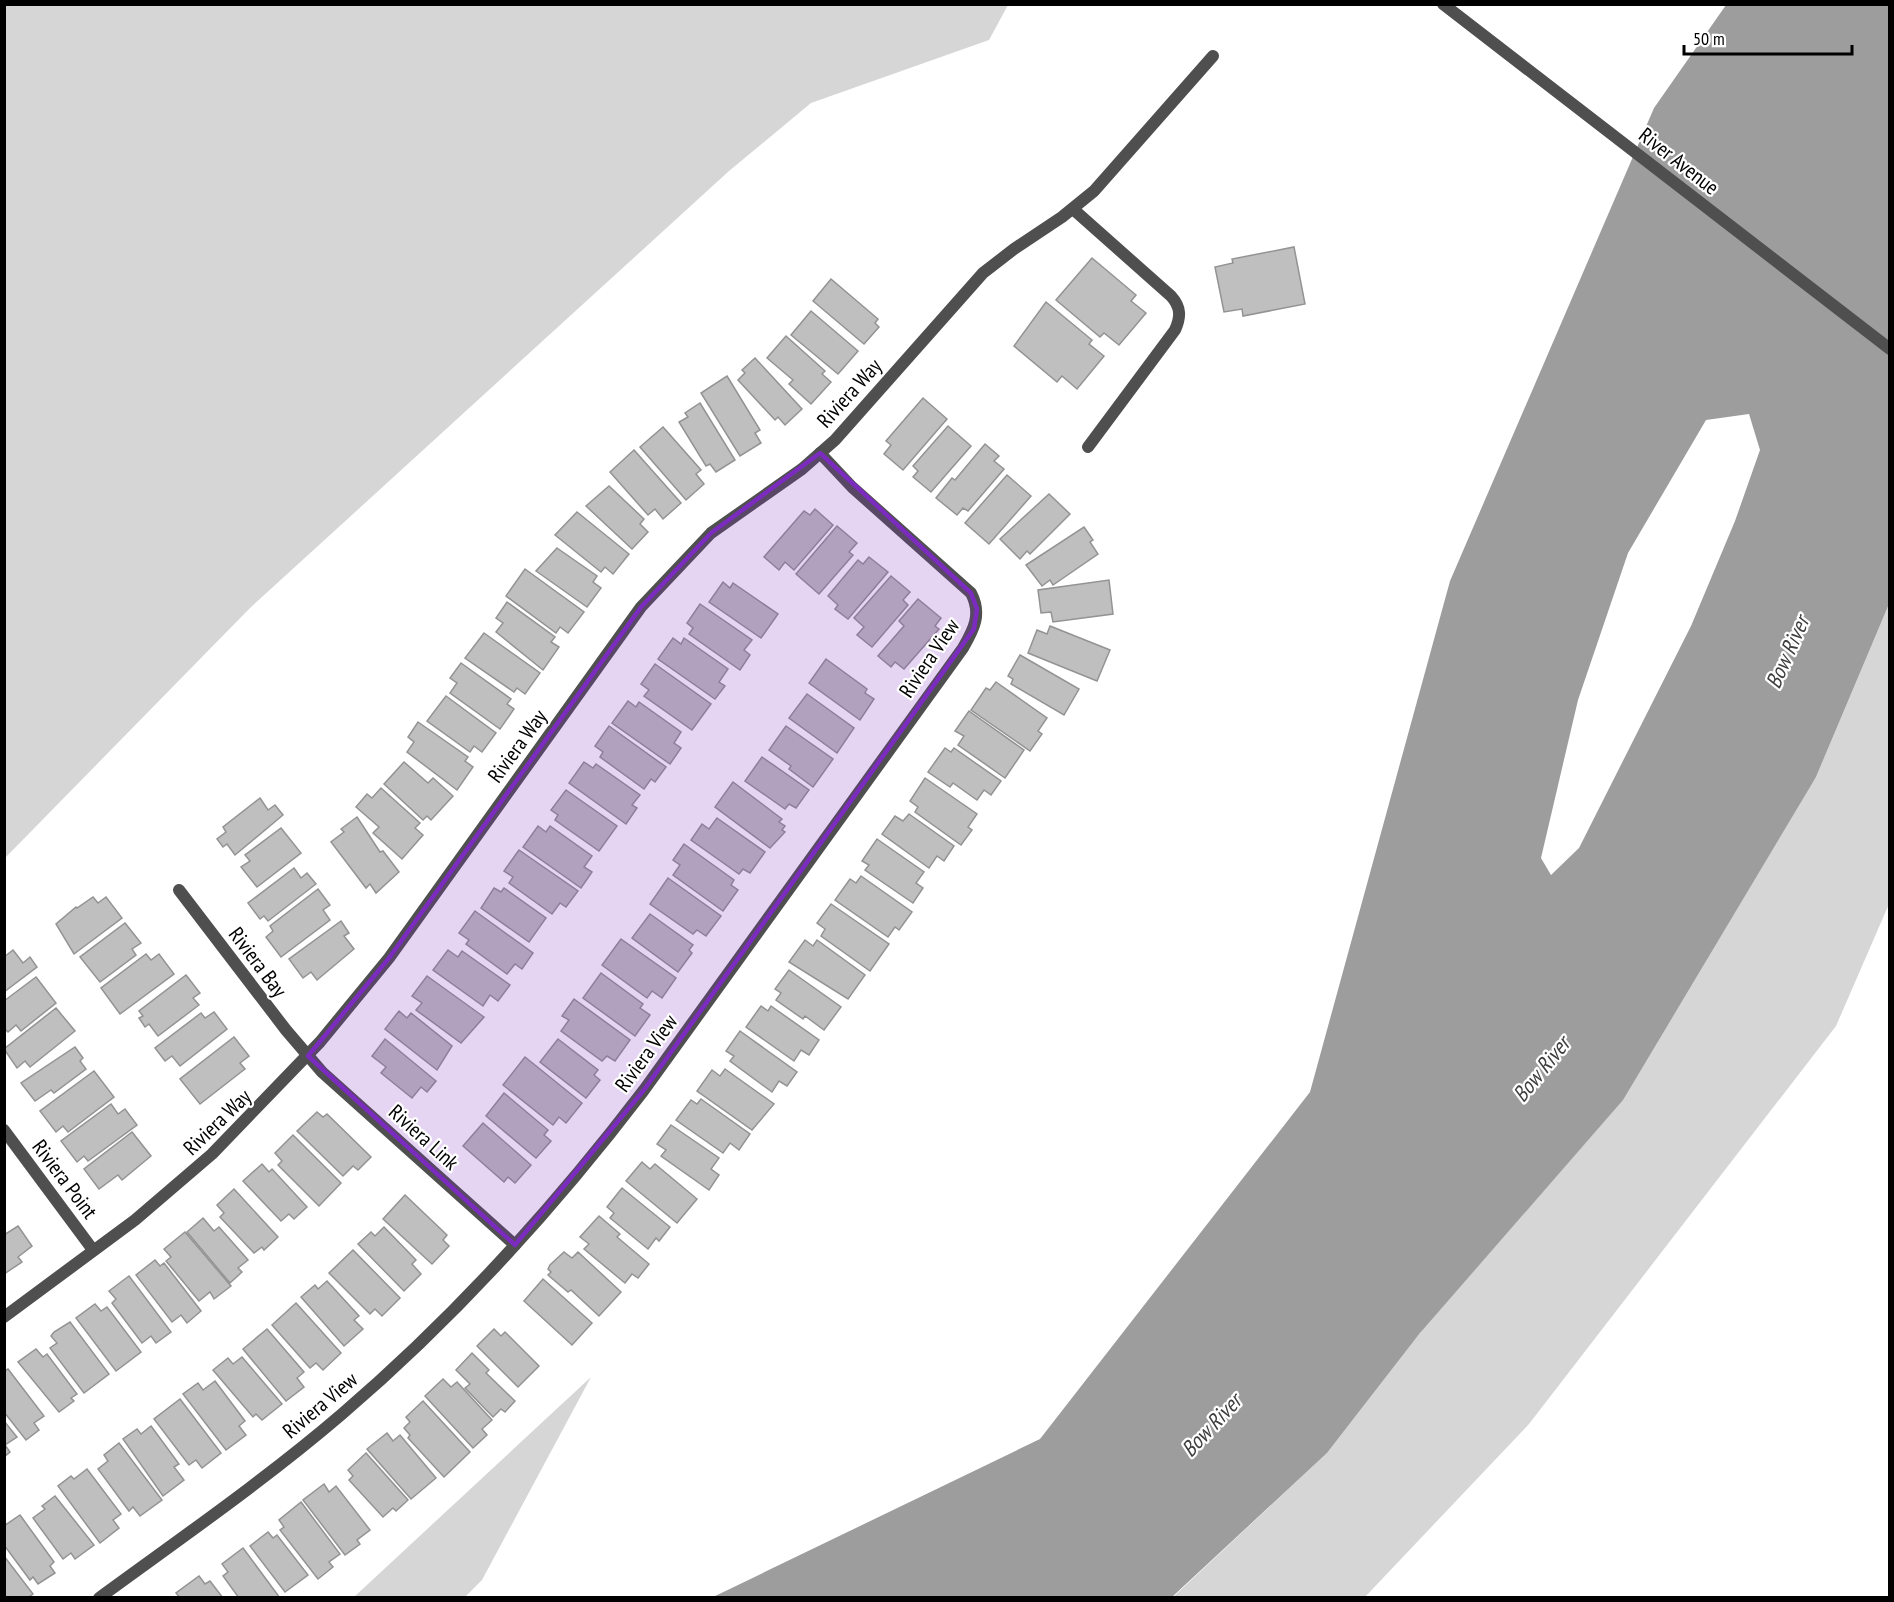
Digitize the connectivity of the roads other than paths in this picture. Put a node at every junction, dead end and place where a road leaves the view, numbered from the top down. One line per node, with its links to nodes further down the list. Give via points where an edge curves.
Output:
1 (1443, 4): 4 (street, River Avenue)
2 (1213, 56): 3 (street, Riviera Way, via 1113,171)
3 (1073, 209): 5 (street, via 1171,296 1180,312 1175,330); 6 (street, Riviera Way, via 983,273)
4 (1890, 349)
5 (1088, 447)
6 (820, 453): 8 (street, Riviera Way, via 711,533 641,607 389,958); 10 (street, Riviera View, via 852,487 971,593 977,609 974,629 644,1090 595,1154)
7 (179, 890): 8 (street, Riviera Bay)
8 (308, 1056): 10 (street, Riviera Link); 11 (street, Riviera Way, via 212,1154 135,1220)
9 (4, 1130): 11 (street, Riviera Point)
10 (515, 1245): 13 (street, Riviera View, via 428,1336 342,1414)
11 (93, 1250): 12 (street, Riviera Way)
12 (4, 1317)
13 (99, 1598)

